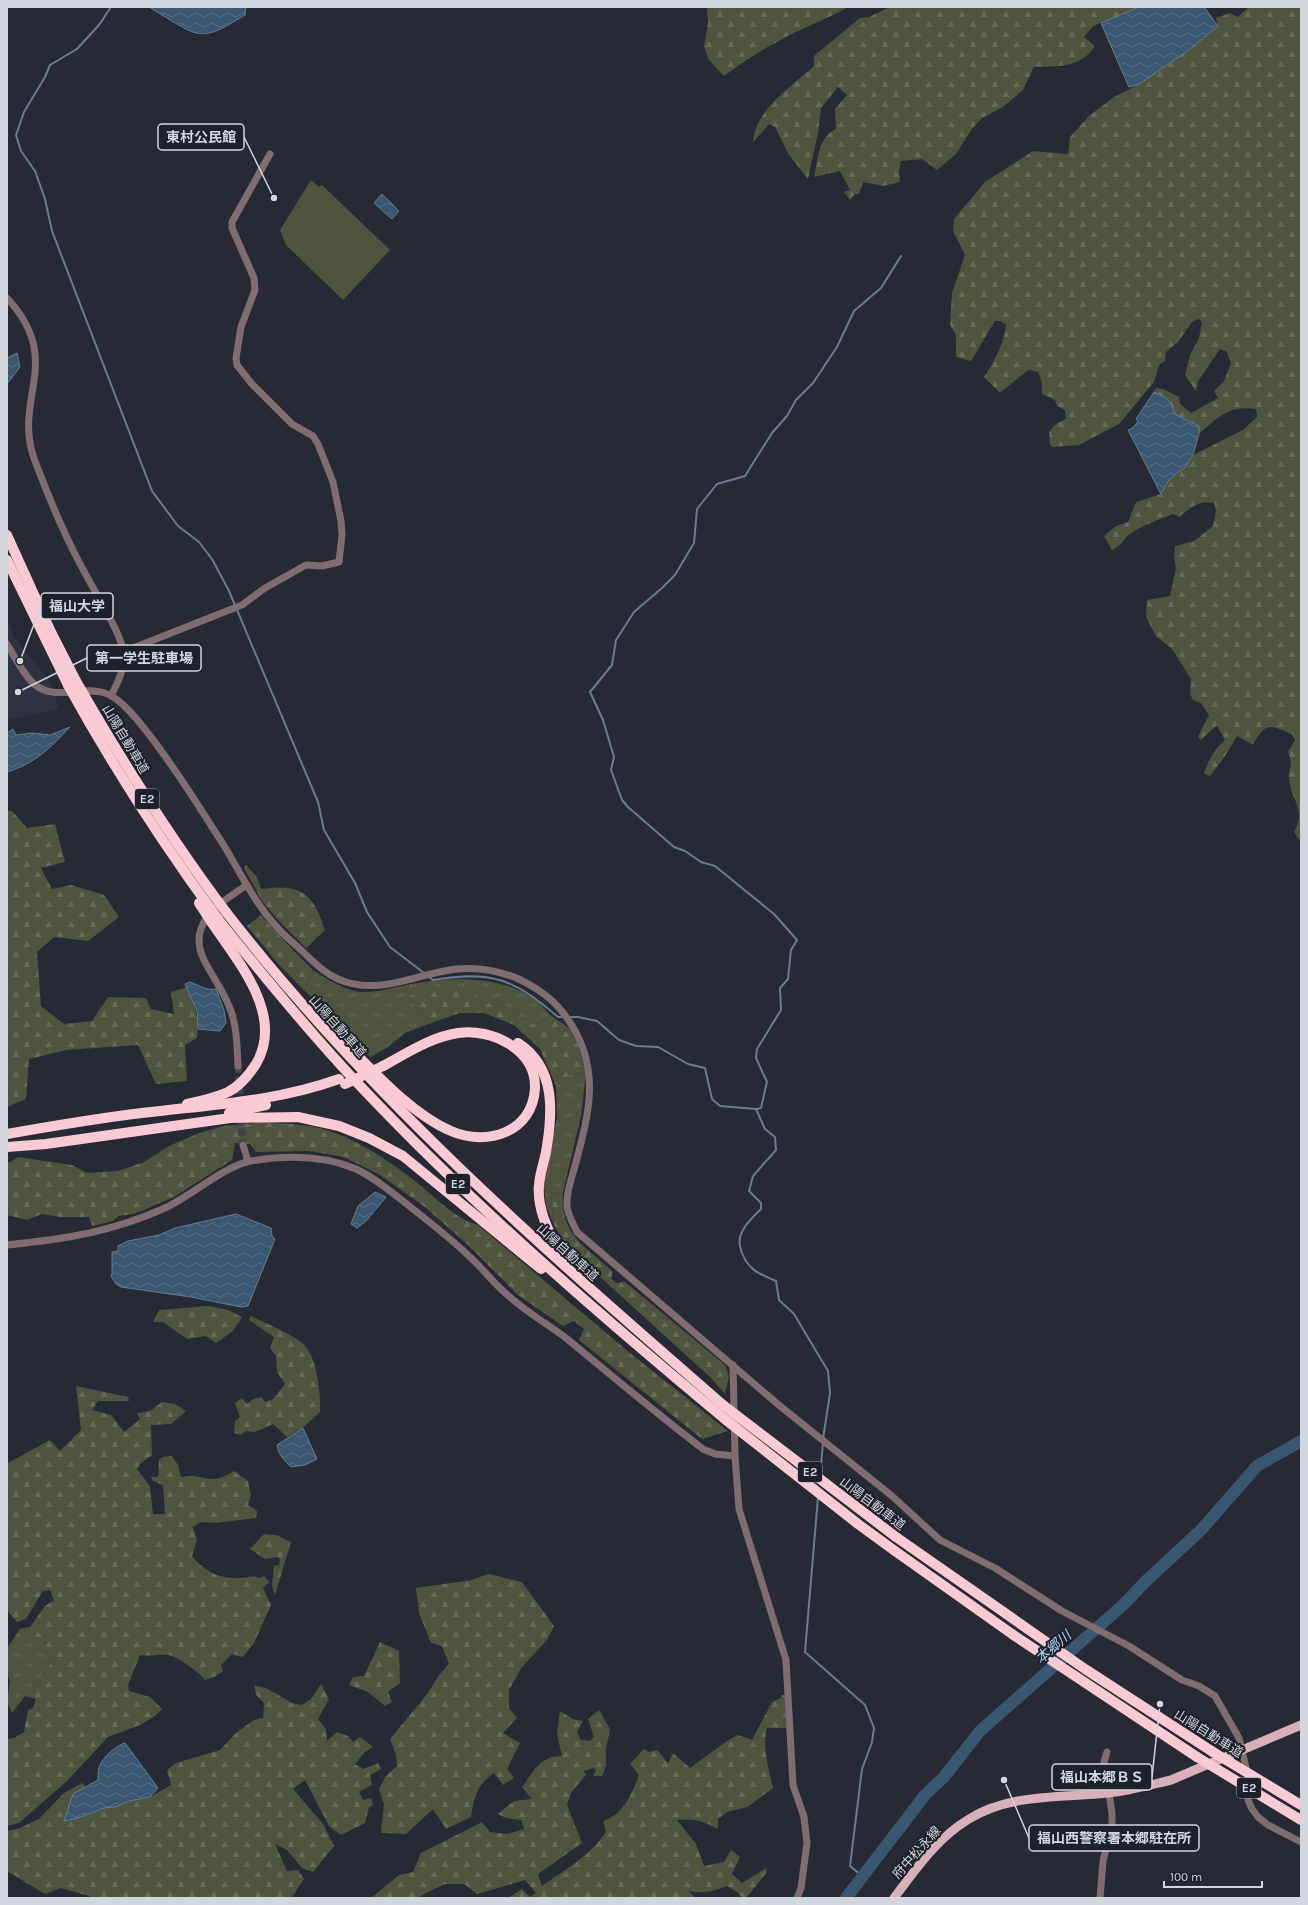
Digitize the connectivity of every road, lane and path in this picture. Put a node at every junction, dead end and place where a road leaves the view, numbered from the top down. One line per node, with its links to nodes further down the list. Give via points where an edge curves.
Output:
1 (270, 154): 6 (street, via 232,222 254,278 255,290 242,327 237,365 292,424 313,436 318,444 334,482 341,521 339,562 322,566 306,565 265,588 242,605)
2 (7, 298): 6 (street, via 27,325 36,350 37,367 28,429 35,460 72,548 118,634)
3 (7, 535): 7 (highway, 山陽自動車道 / E2)
4 (7, 560): 7 (highway, 山陽自動車道 / E2)
5 (7, 644): 8 (street, via 25,673 41,689 63,693 91,690)
6 (123, 652): 8 (street, via 122,673)
7 (72, 683): 10 (highway, 山陽自動車道 / E2, bridge, via 184,855); 10 (highway, 山陽自動車道 / E2, bridge, via 110,759 180,874)
8 (111, 696): 9 (street, via 130,712 162,752)
9 (247, 885): 13 (street, via 226,899 203,921 199,934 204,960 230,1008 236,1034); 24 (street, via 276,926 325,972 341,980 374,986 455,969 486,969 524,982 557,1005 575,1030 589,1067 590,1105 567,1205 577,1232)
10 (219, 918): 11 (highway, 山陽自動車道 / E2); 15 (highway, via 259,1002 265,1027 262,1052 249,1074 229,1091); 23 (highway, 山陽自動車道 / E2, via 283,999 364,1091 479,1204)
11 (250, 944): 12 (highway, via 378,1076 431,1121 465,1136 495,1136 520,1122 533,1099 535,1086 526,1061 517,1050 491,1034 464,1032 442,1036); 22 (highway, 山陽自動車道 / E2, via 372,1082 489,1197)
12 (380, 1064): 14 (highway, bridge); 22 (highway, via 424,1036 465,1026 500,1032 528,1052 543,1071 549,1088 551,1107 546,1152 539,1177 542,1213 559,1250)
13 (238, 1066)
14 (342, 1081): 15 (highway, via 263,1099); 16 (highway, via 304,1097)
15 (160, 1111): 17 (highway)
16 (162, 1128): 19 (highway); 23 (highway, via 230,1118 298,1117 340,1126 369,1138 403,1156)
17 (7, 1134)
18 (243, 1144): 20 (street)
19 (7, 1147)
20 (248, 1162): 21 (street, via 234,1167 166,1207 130,1223 60,1240); 25 (street, via 270,1158 307,1157 337,1162 371,1178 447,1236 507,1295 566,1339 702,1449 714,1454)
21 (7, 1245)
22 (583, 1283): 30 (highway, 山陽自動車道 / E2, bridge, via 723,1405 896,1537 1098,1677)
23 (620, 1332): 31 (highway, 山陽自動車道 / E2, bridge, via 858,1524 1088,1686 1197,1757)
24 (734, 1365): 25 (street); 27 (street, via 780,1406 892,1496 940,1540 995,1568 1062,1611 1214,1696 1239,1738)
25 (736, 1456): 33 (street, via 739,1509 786,1660 793,1785 804,1816 807,1843 801,1888)
26 (1301, 1725): 27 (main road, 府中松永線)
27 (1242, 1749): 29 (main road, 府中松永線, via 1171,1780); 32 (street, via 1248,1776 1248,1800 1252,1809 1268,1825)
28 (1107, 1752): 29 (street, via 1104,1762)
29 (1109, 1793): 34 (main road, 府中松永線, via 1028,1798 996,1806 969,1818 943,1838); 35 (street, via 1112,1826 1103,1861)
30 (1301, 1805)
31 (1301, 1820)
32 (1301, 1842)
33 (797, 1898)
34 (894, 1898)
35 (1100, 1898)

